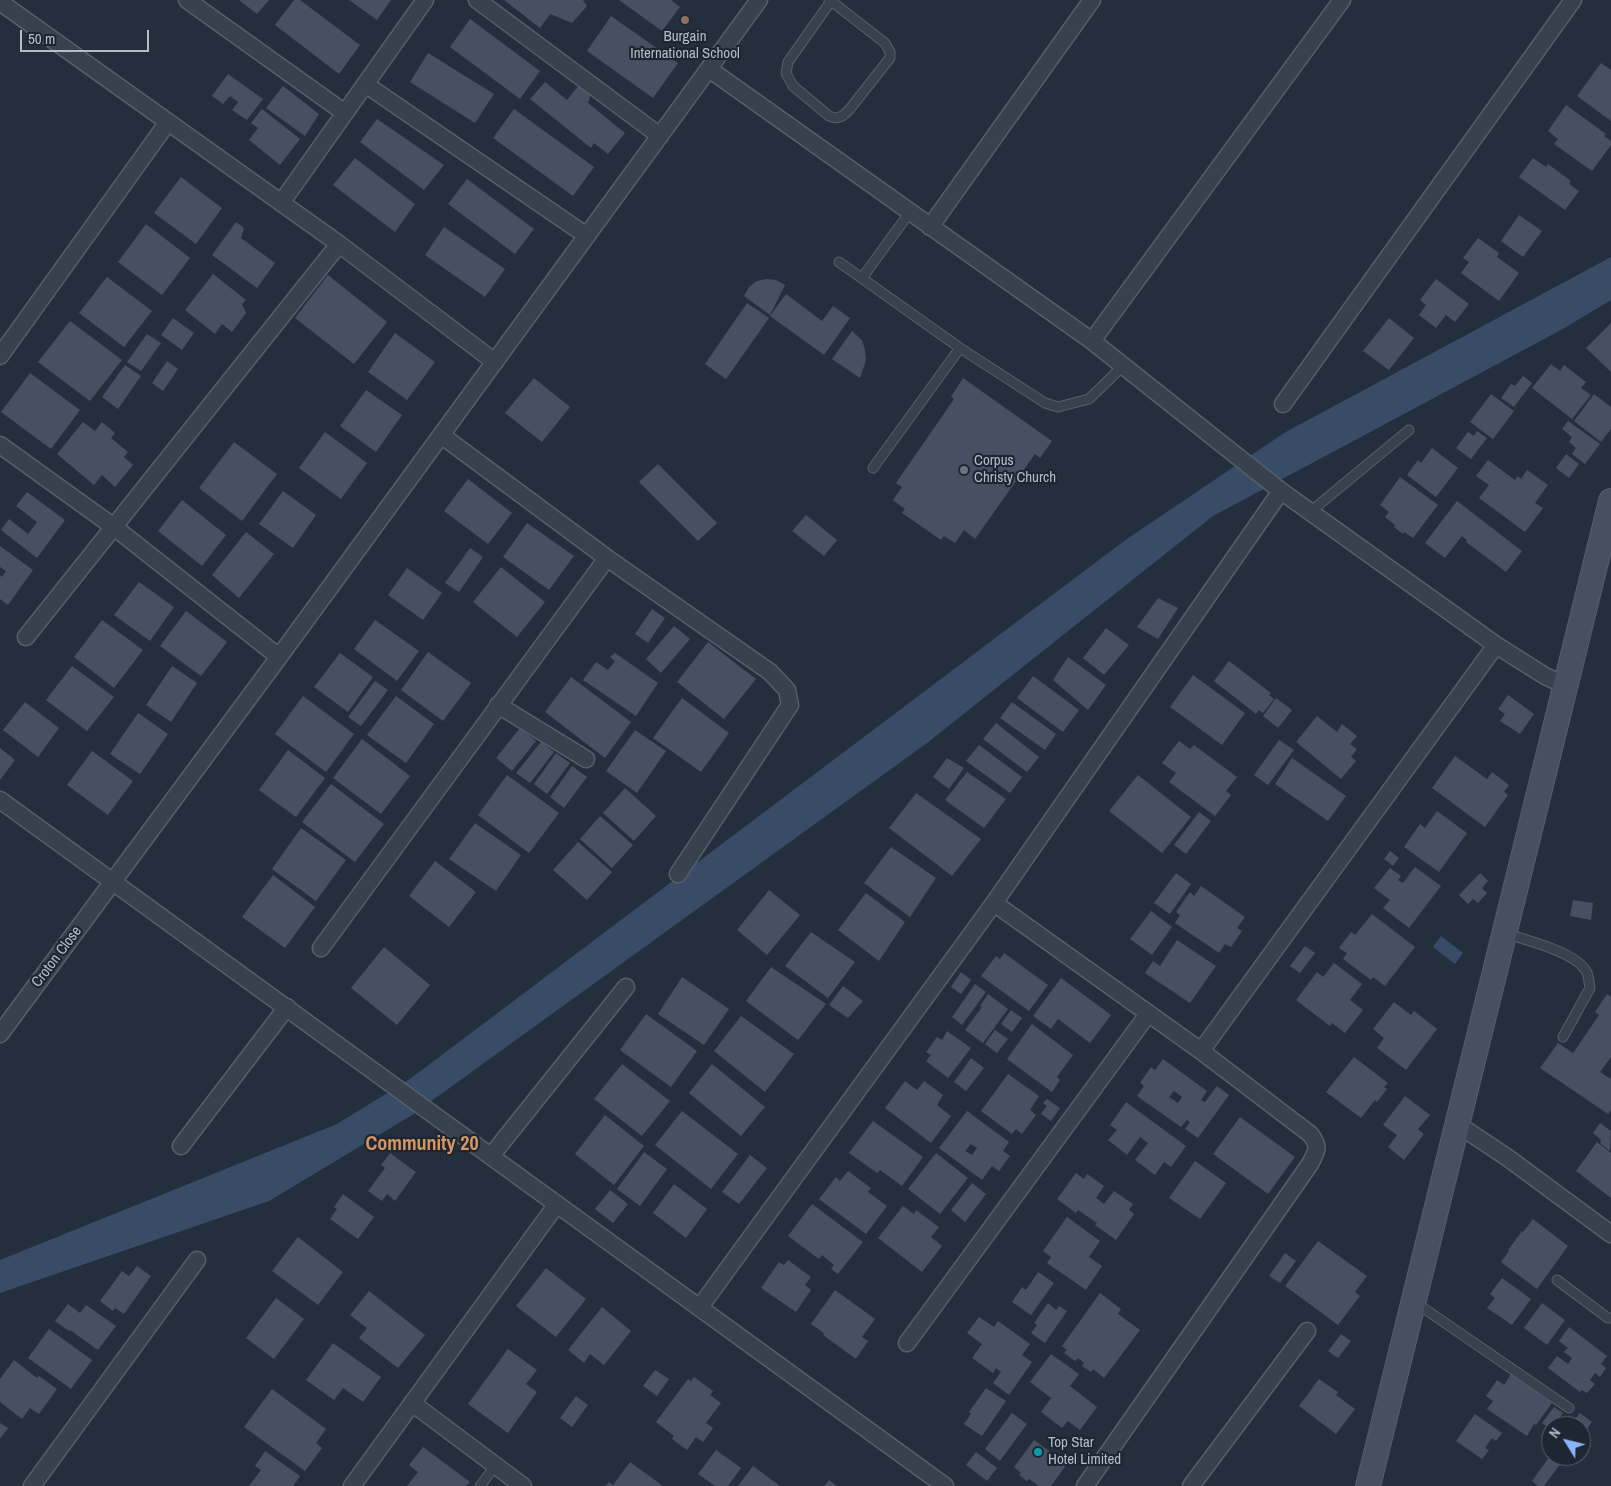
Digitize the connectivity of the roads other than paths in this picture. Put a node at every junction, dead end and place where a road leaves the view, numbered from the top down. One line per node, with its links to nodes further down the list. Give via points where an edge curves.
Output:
1 (188, 0): 12 (street)
2 (424, 0): 11 (street)
3 (478, 0): 14 (street)
4 (1092, 0): 17 (street)
5 (1342, 0): 22 (street)
6 (1573, 0): 27 (street)
7 (830, 1): 7 (lane, via 788,62 786,73 793,86 835,118 842,117 849,110 890,58 890,52 885,43)
8 (0, 2): 13 (street)
9 (752, 2): 10 (street, Croton Close)
10 (709, 69): 14 (street, Croton Close); 16 (street)
11 (365, 84): 12 (street); 18 (street)
12 (345, 113): 15 (street)
13 (168, 122): 15 (street); 24 (street)
14 (660, 136): 18 (street, Croton Close)
15 (281, 203): 19 (street)
16 (910, 212): 17 (street); 21 (lane)
17 (930, 227): 22 (street)
18 (587, 236): 25 (street, Croton Close)
19 (339, 244): 25 (street); 35 (street)
20 (839, 262): 21 (lane)
21 (862, 278): 23 (lane)
22 (1092, 341): 26 (street)
23 (960, 348): 26 (lane, via 1045,403 1058,407 1089,399); 31 (lane)
24 (0, 356)
25 (495, 362): 29 (street, Croton Close)
26 (1123, 366): 32 (street)
27 (1283, 404)
28 (1409, 430): 34 (lane)
29 (441, 435): 36 (street); 39 (street, Croton Close)
30 (0, 445): 35 (street)
31 (873, 468)
32 (1279, 490): 34 (street); 46 (street)
33 (1611, 501): 40 (street)
34 (1310, 512): 38 (street)
35 (114, 527): 37 (street); 39 (street)
36 (607, 558): 41 (street); 44 (street, via 770,672 786,690 790,704)
37 (26, 637)
38 (1496, 645): 40 (street); 54 (street)
39 (279, 657): 45 (street, Croton Close)
40 (1565, 685): 47 (street)
41 (498, 705): 42 (street); 48 (street)
42 (586, 759)
43 (0, 800): 45 (street)
44 (678, 874)
45 (113, 881): 50 (street); 52 (street, Croton Close)
46 (994, 904): 51 (street); 63 (street)
47 (1504, 933): 53 (lane, via 1564,953 1581,964 1587,973 1590,988); 55 (street)
48 (321, 948)
49 (626, 987): 57 (street)
50 (287, 1007): 56 (street); 57 (street)
51 (1148, 1014): 54 (street); 66 (street)
52 (0, 1034)
53 (1563, 1037)
54 (1201, 1051): 75 (street, via 1310,1134 1317,1145 1316,1154)
55 (1457, 1124): 59 (street); 62 (street)
56 (181, 1146)
57 (492, 1156): 58 (street)
58 (558, 1204): 63 (street); 67 (street)
59 (1611, 1234)
60 (197, 1260): 71 (street)
61 (1557, 1280): 64 (lane)
62 (1413, 1301): 68 (lane); 77 (street)
63 (700, 1307): 70 (street)
64 (1611, 1318)
65 (1308, 1331): 76 (street)
66 (907, 1343)
67 (412, 1403): 69 (street); 72 (street)
68 (1569, 1408)
69 (496, 1465): 73 (lane); 74 (street)
70 (937, 1484)
71 (32, 1486)
72 (352, 1486)
73 (480, 1486)
74 (523, 1486)
75 (1085, 1486)
76 (1191, 1486)
77 (1368, 1486)

